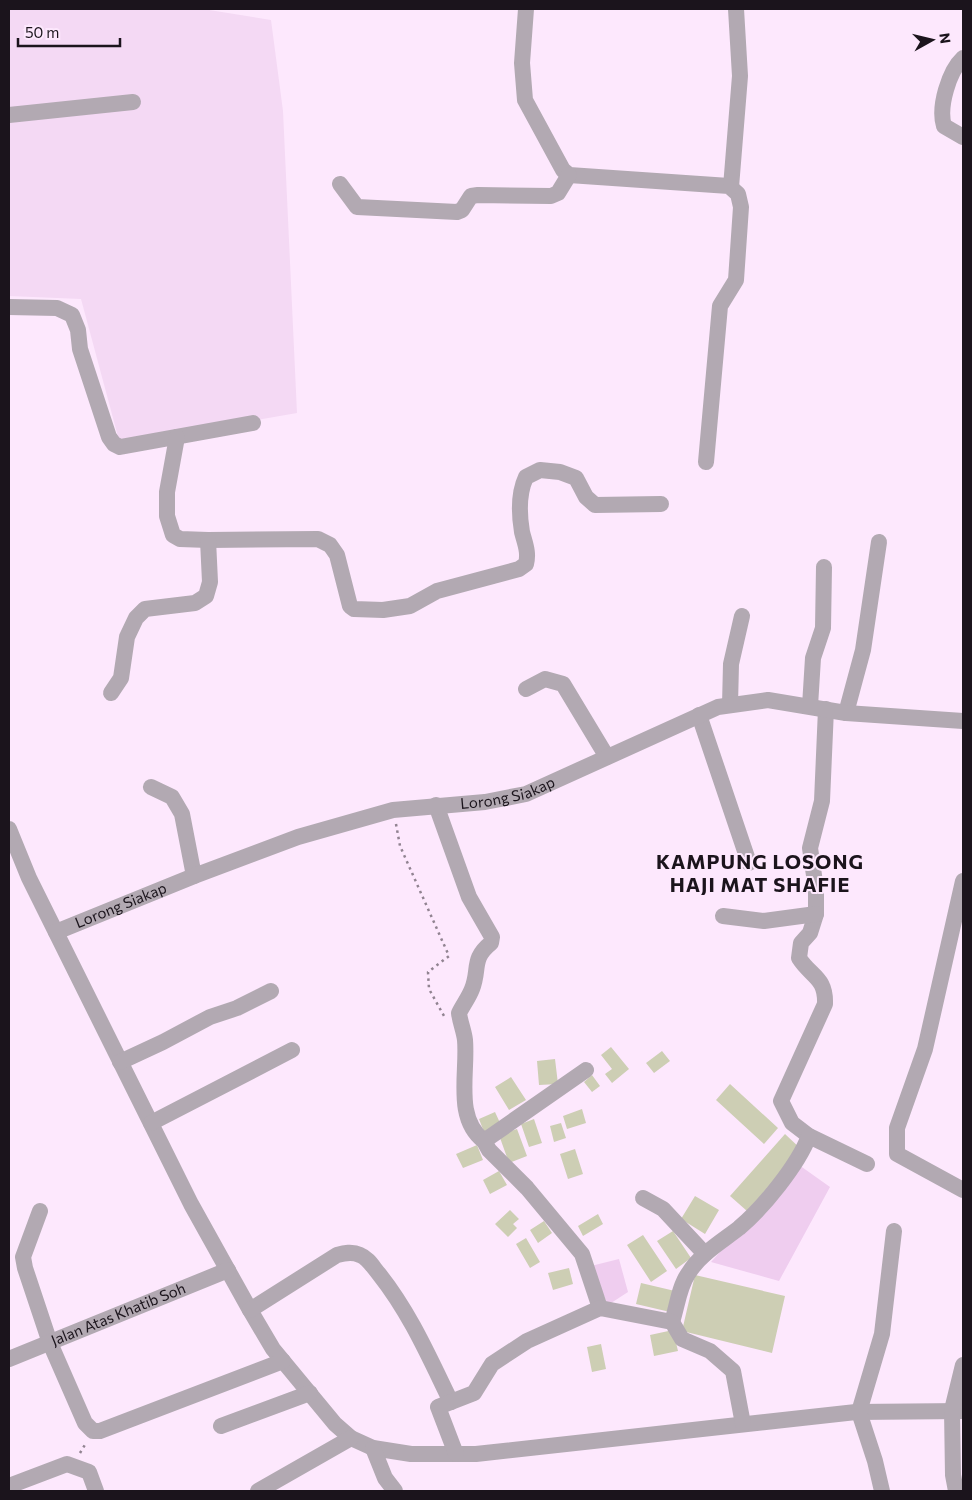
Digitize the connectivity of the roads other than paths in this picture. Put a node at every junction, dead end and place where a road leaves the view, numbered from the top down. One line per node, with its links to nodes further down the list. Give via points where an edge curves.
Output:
1 (526, 9): 7 (street, via 522,63 525,100 563,170)
2 (736, 9): 9 (street, via 740,76)
3 (963, 58): 6 (street, via 948,85 941,116 944,126)
4 (133, 102): 5 (street)
5 (9, 115)
6 (963, 136)
7 (569, 175): 8 (street, via 558,193 551,196 471,196 457,212 357,207); 9 (street)
8 (340, 184)
9 (732, 187): 13 (street, via 738,194 741,207 736,280 720,306)
10 (9, 307): 12 (street, via 58,308 72,315 80,349 114,444 120,447)
11 (253, 423): 12 (street)
12 (177, 437): 15 (street, via 167,492 167,516 173,535 180,540)
13 (706, 462)
14 (661, 504): 15 (street, via 595,505 586,497 576,478 540,470 526,477 521,488 519,511 528,554 526,564 519,569 437,591 410,606 383,610 354,610 350,606 337,555 330,545 318,539)
15 (208, 540): 20 (street, via 210,582 206,596 195,603 145,609 136,618 128,636 121,678)
16 (879, 542): 24 (street, via 863,650)
17 (824, 567): 22 (street, via 823,628 813,658)
18 (742, 616): 21 (street, via 731,664)
19 (526, 690): 27 (street, via 545,680 563,684)
20 (111, 693)
21 (730, 705): 22 (street, Lorong Siakap, via 768,700); 25 (street, Lorong Siakap)
22 (810, 706): 23 (street, Lorong Siakap)
23 (826, 709): 24 (street, Lorong Siakap); 34 (street, via 822,801 810,848)
24 (846, 713): 26 (street, Lorong Siakap)
25 (699, 716): 27 (street, Lorong Siakap); 31 (street)
26 (963, 721)
27 (607, 757): 29 (street, Lorong Siakap, via 526,794 485,802)
28 (151, 787): 32 (street, via 172,797 182,814)
29 (436, 805): 32 (street, Lorong Siakap, via 393,810 298,838); 43 (street, via 469,897 492,937 481,951 473,987 459,1013 465,1039 466,1113 475,1134)
30 (9, 829): 36 (street)
31 (749, 863)
32 (194, 876): 36 (street, Lorong Siakap)
33 (963, 880): 45 (street, via 925,1049 897,1128 897,1154)
34 (816, 914): 35 (street, via 764,921); 42 (street, via 810,933 801,943 798,958 819,978 826,990 825,1004 781,1101 792,1123)
35 (723, 916)
36 (56, 932): 39 (street)
37 (271, 991): 39 (street)
38 (292, 1050): 41 (street)
39 (120, 1062): 41 (street)
40 (586, 1070): 43 (street)
41 (151, 1123): 50 (street)
42 (809, 1136): 44 (street); 49 (street, via 792,1168 742,1226)
43 (484, 1141): 51 (street, via 582,1254)
44 (866, 1164)
45 (963, 1190)
46 (643, 1198): 49 (street, via 663,1209)
47 (40, 1211): 54 (street, via 23,1258)
48 (894, 1231): 61 (street, via 882,1334)
49 (705, 1254): 53 (street, via 687,1275)
50 (228, 1270): 52 (street); 54 (street, Jalan Atas Khatib Soh)
51 (600, 1308): 53 (street); 59 (street, via 520,1346 492,1364 474,1393)
52 (250, 1310): 56 (street); 59 (street, via 337,1255 361,1255 399,1299)
53 (672, 1322): 62 (street, via 682,1339 710,1351 733,1371)
54 (50, 1343): 55 (street, Jalan Atas Khatib Soh); 56 (street, via 85,1423 93,1431 144,1415)
55 (9, 1359)
56 (283, 1361): 58 (street)
57 (963, 1365): 60 (street)
58 (310, 1394): 63 (street); 64 (street)
59 (451, 1402): 66 (street, via 438,1407)
60 (958, 1411): 61 (street); 72 (street, via 953,1476)
61 (859, 1412): 62 (street); 71 (street)
62 (743, 1424): 66 (street)
63 (220, 1426)
64 (351, 1438): 65 (street); 69 (street)
65 (372, 1448): 66 (street, via 411,1454); 70 (street, via 385,1478)
66 (456, 1454)
67 (9, 1486): 68 (street, via 67,1464 89,1472)
68 (96, 1491)
69 (258, 1491)
70 (395, 1491)
71 (882, 1491)
72 (956, 1491)

